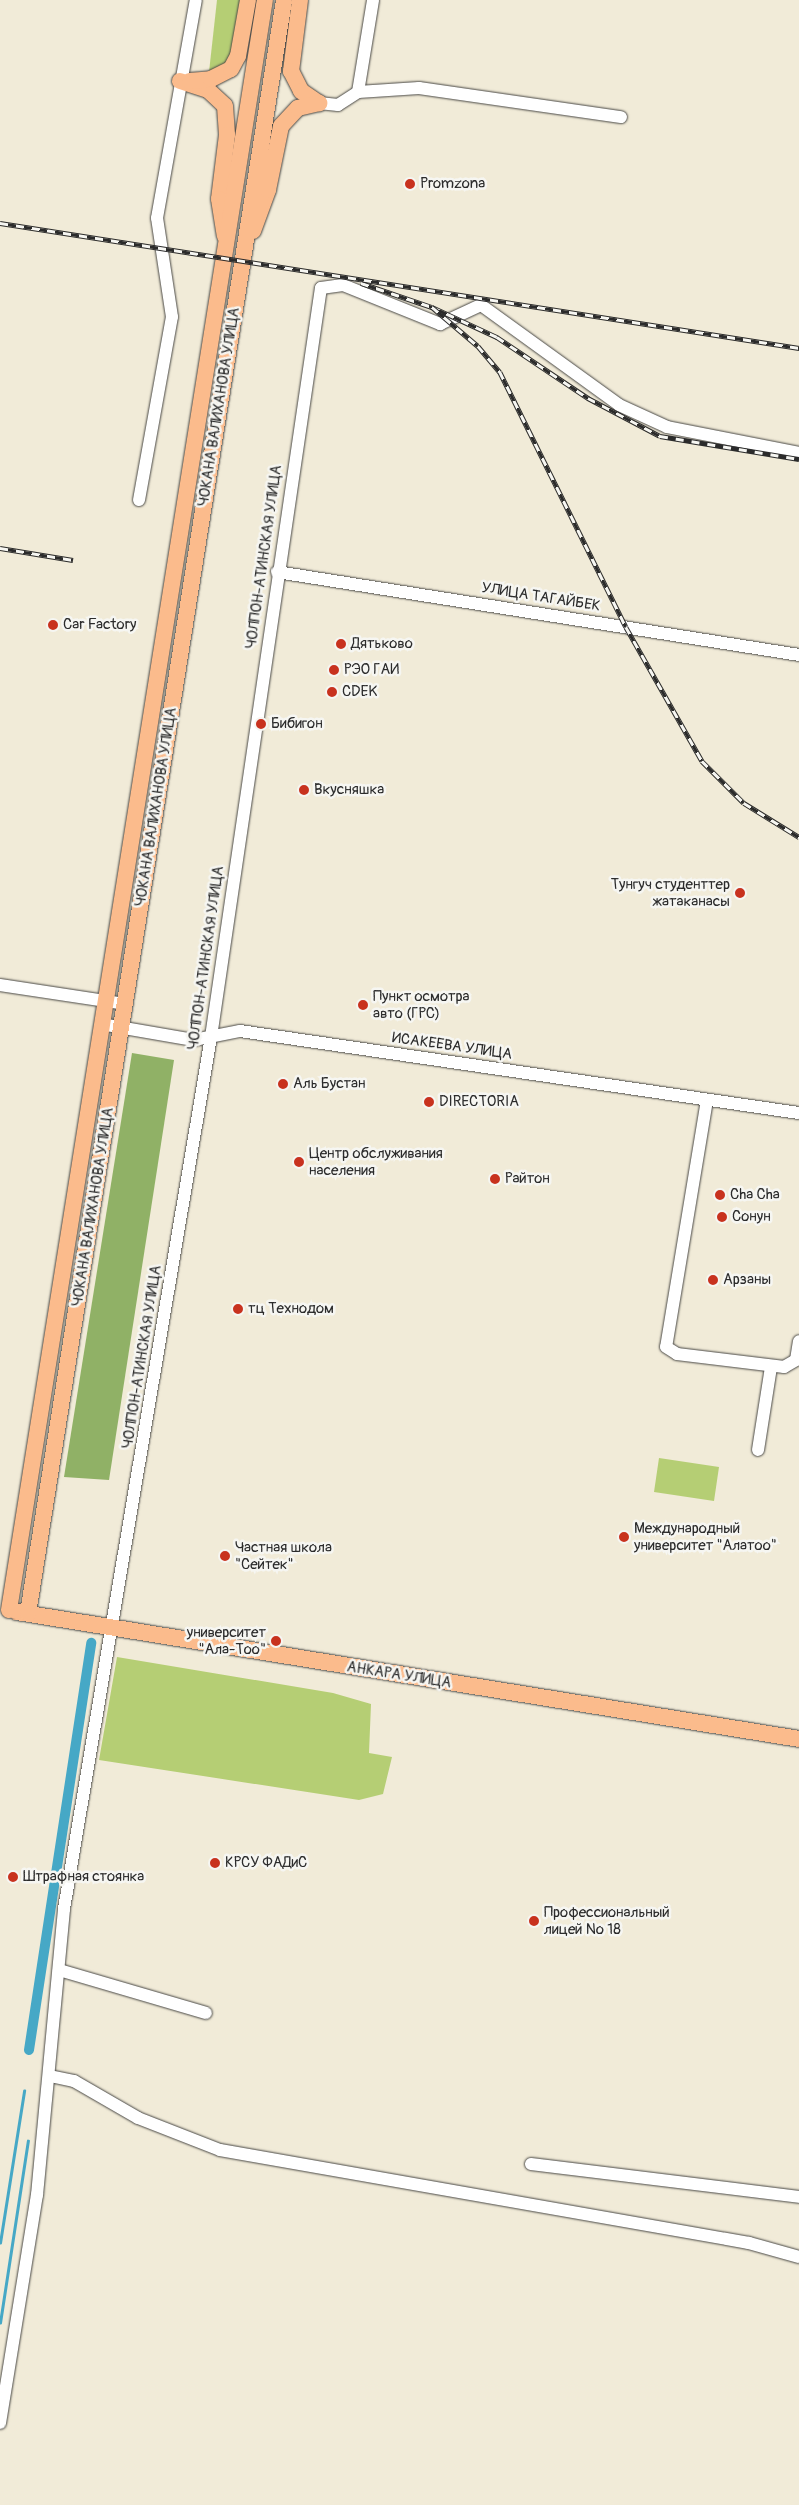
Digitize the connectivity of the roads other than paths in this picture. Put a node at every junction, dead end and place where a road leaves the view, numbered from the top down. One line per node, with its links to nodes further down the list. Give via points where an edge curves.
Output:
1 (196, 0): 7 (street)
2 (248, 0): 7 (main road, via 238,56 231,68 211,79)
3 (265, 0): 11 (main road, ЧОКАНА ВАЛИХАНОВА УЛИЦА)
4 (284, 0): 11 (main road, ЧОКАНА ВАЛИХАНОВА УЛИЦА)
5 (300, 0): 9 (main road, via 291,71 301,91)
6 (373, 0): 8 (street)
7 (180, 80): 11 (main road, via 208,90 225,106 227,134 219,199); 13 (street, via 157,218 172,317)
8 (358, 92): 9 (street, via 338,105); 10 (street, via 419,88)
9 (319, 103): 11 (main road, via 298,108 280,126 263,208)
10 (621, 118)
11 (236, 246): 16 (main road, ЧОКАНА ВАЛИХАНОВА УЛИЦА); 17 (main road, ЧОКАНА ВАЛИХАНОВА УЛИЦА)
12 (799, 453): 14 (street, ЧОЛПОН-АТИНСКАЯ УЛИЦА, via 685,434 659,424 619,404 480,305 440,324 343,285 321,288)
13 (139, 500)
14 (277, 572): 15 (street, УЛИЦА ТАГАЙБЕК); 23 (street, ЧОЛПОН-АТИНСКАЯ УЛИЦА)
15 (799, 655)
16 (147, 735): 17 (main road); 19 (main road, ЧОКАНА ВАЛИХАНОВА УЛИЦА)
17 (166, 738): 20 (main road, ЧОКАНА ВАЛИХАНОВА УЛИЦА)
18 (0, 985): 19 (street)
19 (105, 1001): 20 (street); 21 (main road, ЧОКАНА ВАЛИХАНОВА УЛИЦА)
20 (125, 1004): 22 (main road, ЧОКАНА ВАЛИХАНОВА УЛИЦА)
21 (101, 1024): 22 (street, ИСАКЕЕВА УЛИЦА); 26 (main road, ЧОКАНА ВАЛИХАНОВА УЛИЦА)
22 (121, 1028): 23 (street, ИСАКЕЕВА УЛИЦА, via 188,1039); 27 (main road, ЧОКАНА ВАЛИХАНОВА УЛИЦА)
23 (211, 1037): 24 (street, ИСАКЕЕВА УЛИЦА, via 240,1031); 33 (street, ЧОЛПОН-АТИНСКАЯ УЛИЦА)
24 (707, 1100): 25 (street, ИСАКЕЕВА УЛИЦА); 29 (street, via 666,1347 676,1354)
25 (799, 1114)
26 (64, 1276): 27 (main road); 31 (main road, ЧОКАНА ВАЛИХАНОВА УЛИЦА)
27 (81, 1279): 32 (main road, ЧОКАНА ВАЛИХАНОВА УЛИЦА)
28 (799, 1341): 29 (street, via 793,1364)
29 (770, 1367): 30 (street)
30 (758, 1450)
31 (4, 1610): 32 (main road, АНКАРА УЛИЦА)
32 (28, 1613): 33 (main road, АНКАРА УЛИЦА)
33 (113, 1630): 34 (main road, АНКАРА УЛИЦА); 35 (street, ЧОЛПОН-АТИНСКАЯ УЛИЦА, via 64,1909)
34 (799, 1739)
35 (59, 1970): 36 (street); 37 (street, ЧОЛПОН-АТИНСКАЯ УЛИЦА)
36 (206, 2012)
37 (49, 2087): 40 (street, via 74,2081 147,2122 220,2150 749,2243); 41 (street, ЧОЛПОН-АТИНСКАЯ УЛИЦА)
38 (531, 2164): 39 (street)
39 (799, 2197)
40 (799, 2257)
41 (0, 2423)

